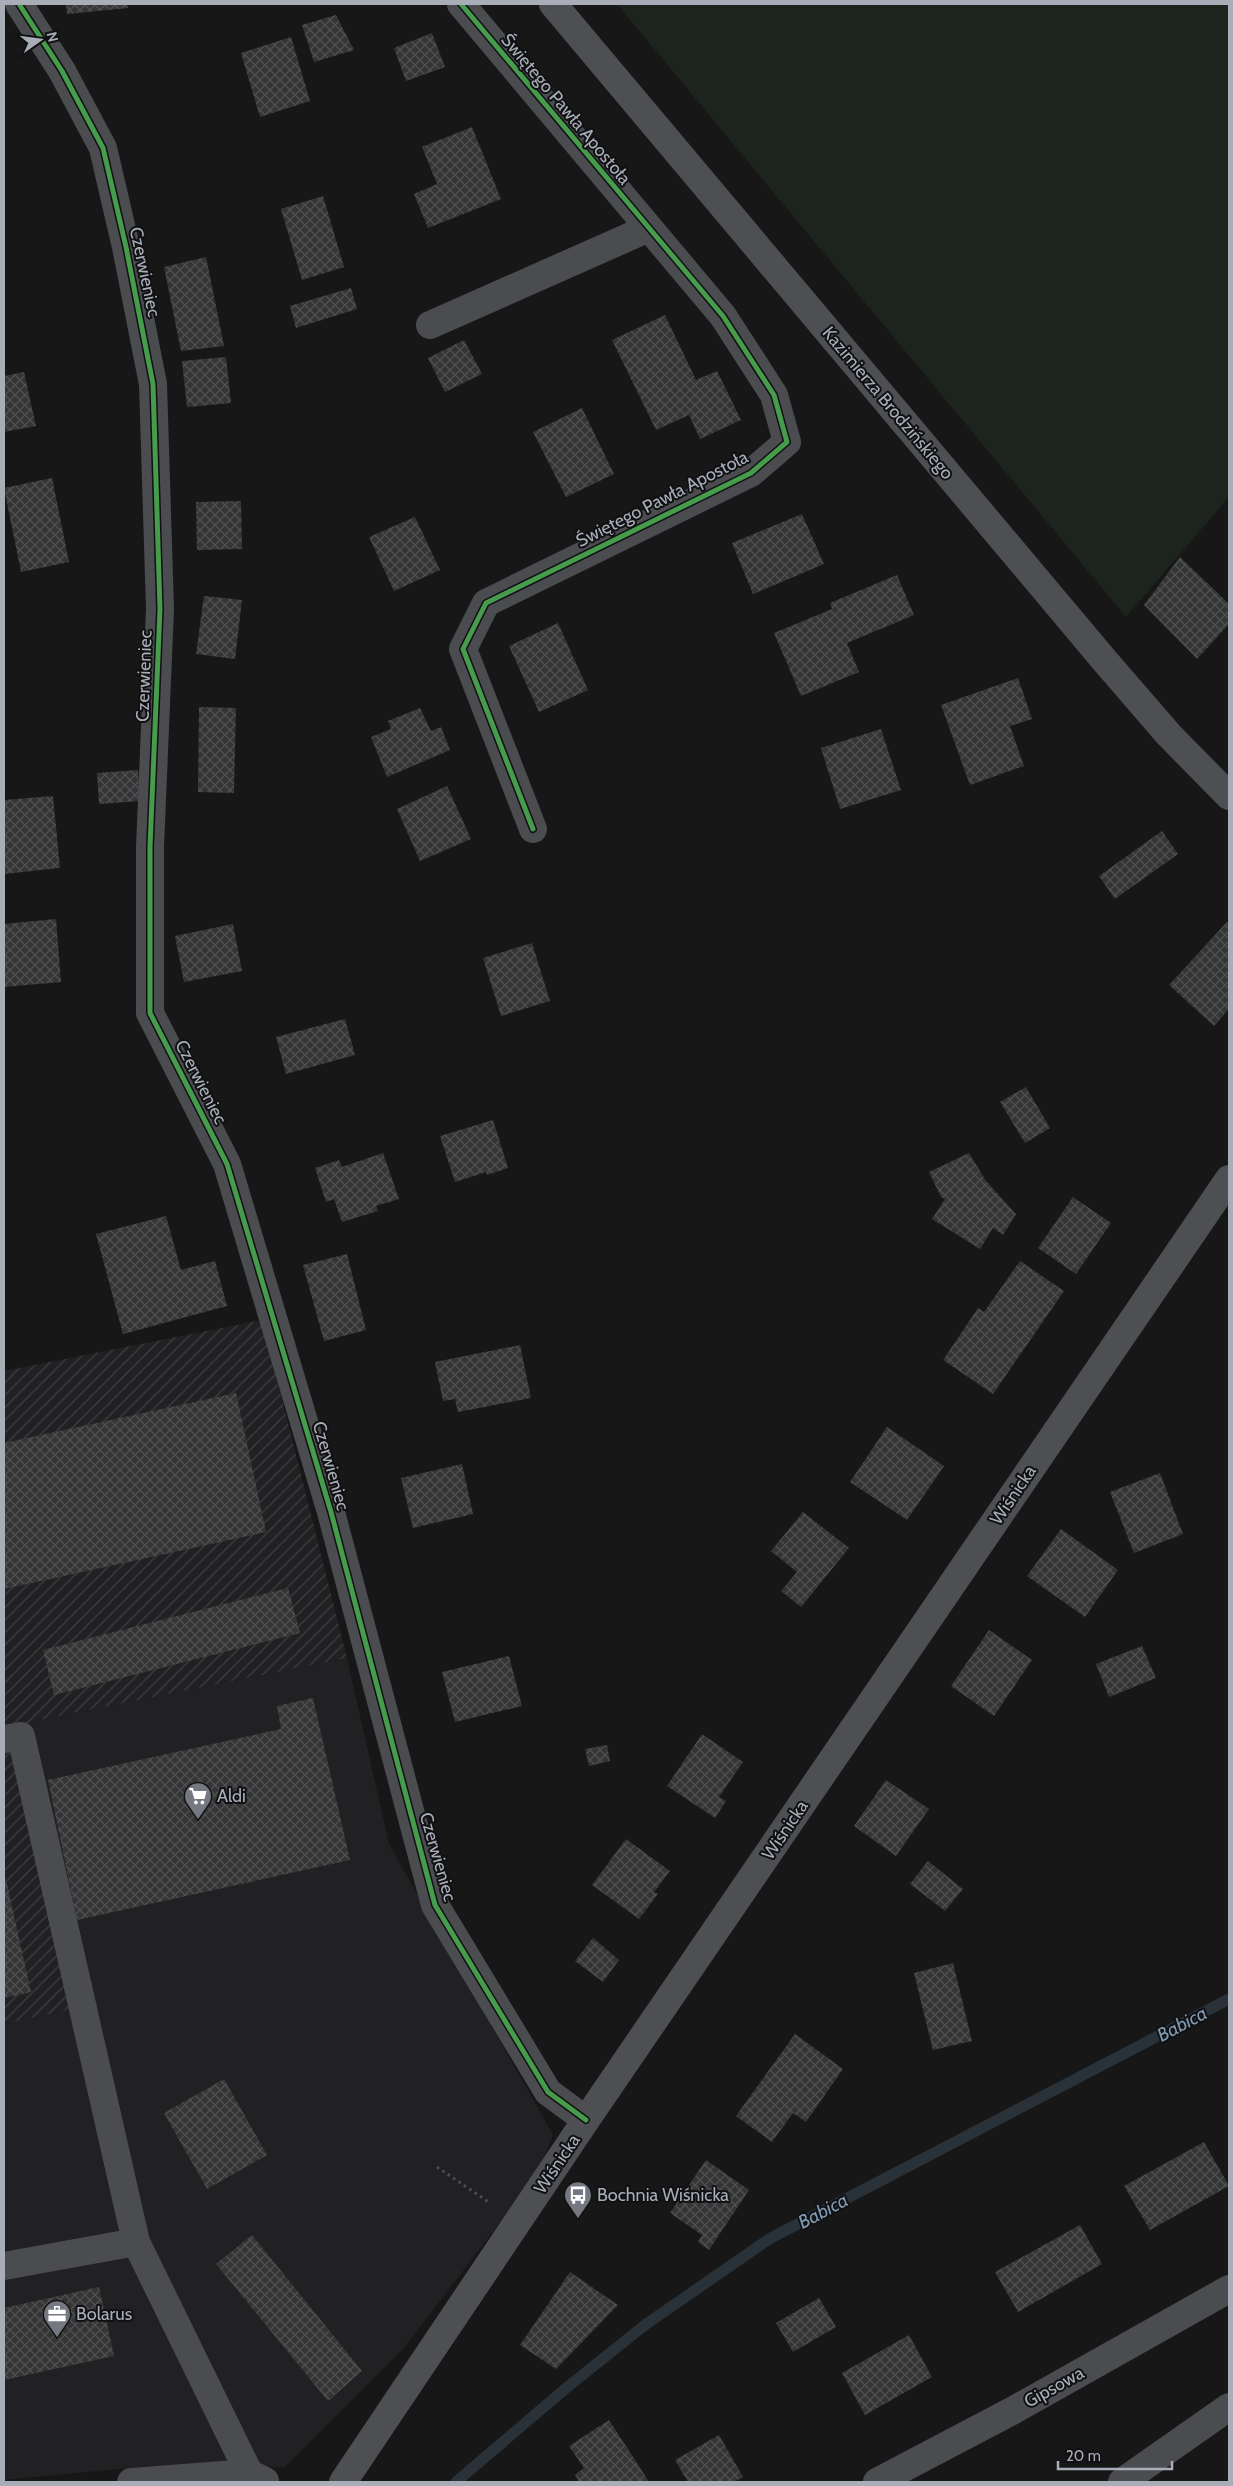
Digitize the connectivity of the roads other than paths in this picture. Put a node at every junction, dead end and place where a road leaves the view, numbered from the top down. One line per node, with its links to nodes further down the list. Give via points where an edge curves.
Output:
1 (19, 4): 10 (street, Czerwieniec, via 62,71 103,148 153,384 160,609 150,847 150,1013 227,1164 331,1512 435,1905 548,2092)
2 (460, 4): 4 (street, Świętego Pawła Apostoła)
3 (553, 4): 6 (main road, Kazimierza Brodzińskiego, via 1169,735)
4 (649, 228): 5 (street); 7 (street, Świętego Pawła Apostoła, via 723,316 774,394 787,442 751,473 486,603 464,650)
5 (430, 325)
6 (1229, 796)
7 (533, 829)
8 (1229, 1178): 10 (main road, Wiśnicka)
9 (4, 1739): 11 (street, via 21,1736)
10 (586, 2120): 17 (main road, Wiśnicka)
11 (136, 2242): 12 (street); 15 (street)
12 (4, 2266)
13 (1229, 2289): 18 (street, Gipsowa, via 1012,2411)
14 (1229, 2407): 19 (street)
15 (258, 2477): 16 (street)
16 (131, 2482)
17 (342, 2482)
18 (877, 2482)
19 (1122, 2482)

